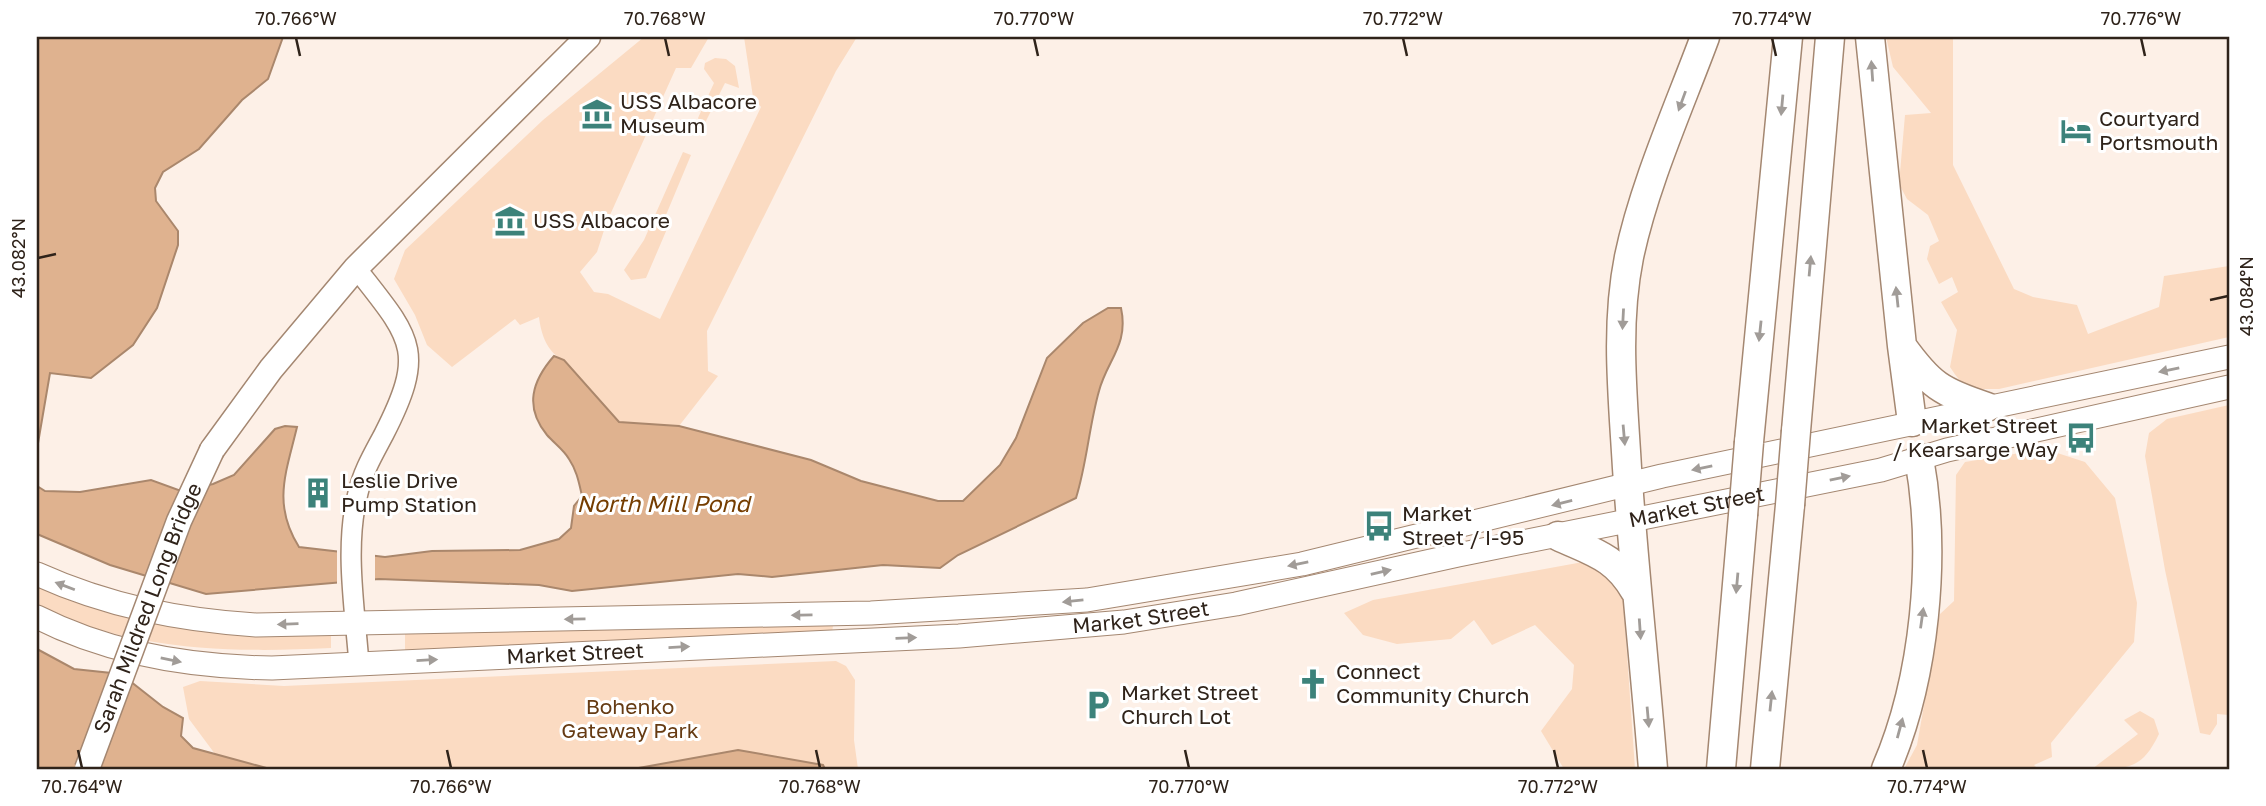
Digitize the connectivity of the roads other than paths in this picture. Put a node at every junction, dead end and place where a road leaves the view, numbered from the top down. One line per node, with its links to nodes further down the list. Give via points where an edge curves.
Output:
1 (587, 37): 6 (main road, Sarah Mildred Long Bridge)
2 (1705, 37): 15 (highway, one-way to 15, via 1640,210 1628,260 1620,384)
3 (1788, 37): 25 (highway, one-way to 25, bridge)
4 (1830, 37): 26 (highway, one-way to 4, bridge)
5 (1870, 37): 7 (highway, one-way to 5)
6 (356, 268): 21 (street, via 398,324 410,359 405,393 362,480 353,535); 23 (main road, Sarah Mildred Long Bridge, bridge, via 271,369 212,450 179,521)
7 (1902, 346): 11 (highway, via 1930,381 1949,394); 13 (highway)
8 (2229, 357): 9 (main road, Market Street, one-way to 9)
9 (2108, 382): 11 (main road, Market Street); 12 (street)
10 (2229, 387): 12 (main road, Market Street)
11 (1987, 407): 13 (main road, Market Street)
12 (2115, 411): 14 (main road, Market Street)
13 (1912, 422): 14 (main road); 15 (main road, Market Street, one-way to 15)
14 (1919, 458): 16 (main road, Market Street, one-way to 14); 27 (highway, one-way to 14, via 1912,686 1927,586)
15 (1628, 486): 16 (highway); 21 (main road, Market Street, one-way to 21, via 1302,564 1087,600 871,613)
16 (1630, 522): 17 (main road, Market Street); 19 (highway)
17 (1558, 536): 19 (highway, via 1624,571); 22 (main road, Market Street, one-way to 17, via 959,636 1124,622 1236,604)
18 (37, 574): 21 (main road, Market Street, one-way to 18, via 256,625 171,617 104,600)
19 (1637, 594): 24 (highway, one-way to 24)
20 (37, 617): 22 (main road, Market Street, one-way to 22, via 102,643 193,663 261,667)
21 (356, 622): 22 (street)
22 (359, 664)
23 (87, 769)
24 (1653, 769)
25 (1721, 769)
26 (1765, 769)
27 (1886, 769)

